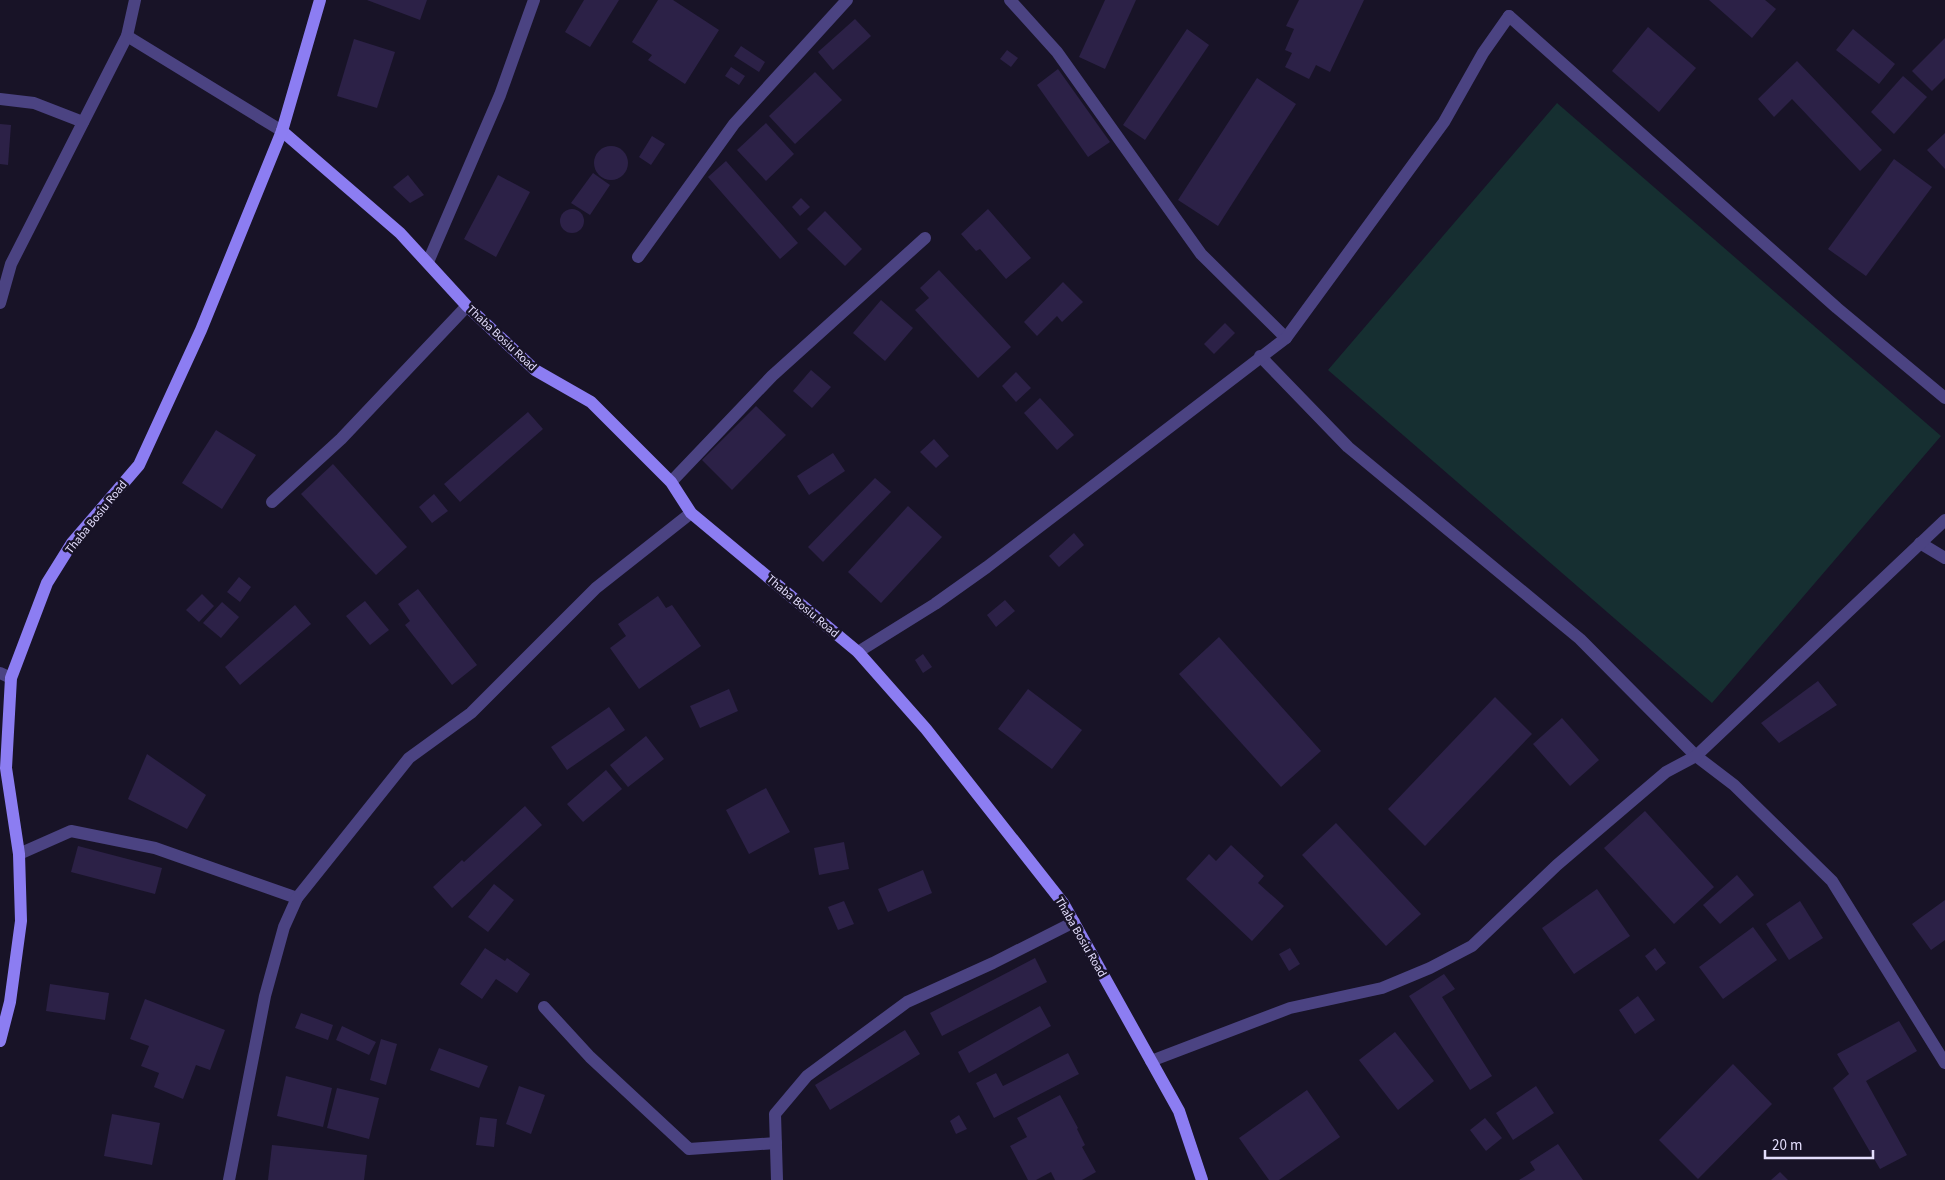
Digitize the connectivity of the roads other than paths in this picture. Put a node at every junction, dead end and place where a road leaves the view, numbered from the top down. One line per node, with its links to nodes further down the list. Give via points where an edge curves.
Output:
1 (135, 0): 6 (street)
2 (320, 0): 9 (street, Thaba Bosiu Road)
3 (534, 0): 12 (street, via 500,95)
4 (847, 0): 11 (street, via 734,124)
5 (1010, 0): 15 (street, via 1056,52 1201,254)
6 (127, 36): 8 (street); 9 (street)
7 (0, 99): 8 (street, via 34,104)
8 (83, 122): 13 (street, via 12,264)
9 (282, 132): 12 (street, Thaba Bosiu Road, via 400,233); 25 (street, Thaba Bosiu Road, via 201,330 139,465 72,543 47,583)
10 (925, 238): 18 (street, via 772,376)
11 (638, 257)
12 (428, 262): 14 (street, Thaba Bosiu Road)
13 (0, 303)
14 (467, 306): 18 (street, Thaba Bosiu Road, via 535,370 592,402); 19 (street, via 342,439)
15 (1286, 338): 16 (street); 17 (street, via 1444,122 1483,53 1509,16 1837,308)
16 (1260, 356): 24 (street, via 987,567); 26 (street, via 1348,447 1580,639)
17 (1945, 398)
18 (671, 482): 20 (street, Thaba Bosiu Road)
19 (272, 502)
20 (691, 513): 24 (street, Thaba Bosiu Road); 28 (street, via 596,588 471,714 410,758)
21 (1945, 520): 22 (street)
22 (1920, 543): 23 (street); 26 (street)
23 (1945, 558)
24 (858, 652): 29 (street, Thaba Bosiu Road, via 926,729 1063,903)
25 (5, 676): 27 (street, Thaba Bosiu Road, via 6,768)
26 (1696, 756): 32 (street, via 1666,772 1557,865 1472,946 1382,988 1290,1008); 33 (street, via 1734,785 1832,881)
27 (19, 854): 28 (street, via 71,831 155,848); 31 (street, Thaba Bosiu Road, via 21,922 10,1002)
28 (297, 898): 35 (street, via 284,927 265,996)
29 (1074, 922): 32 (street, Thaba Bosiu Road); 34 (street, via 906,1002 868,1030 807,1076 775,1114)
30 (544, 1007): 34 (street, via 590,1058 689,1149)
31 (0, 1041)
32 (1151, 1061): 37 (street, Thaba Bosiu Road, via 1179,1111)
33 (1945, 1063)
34 (776, 1143): 36 (street)
35 (229, 1180)
36 (778, 1180)
37 (1202, 1180)

